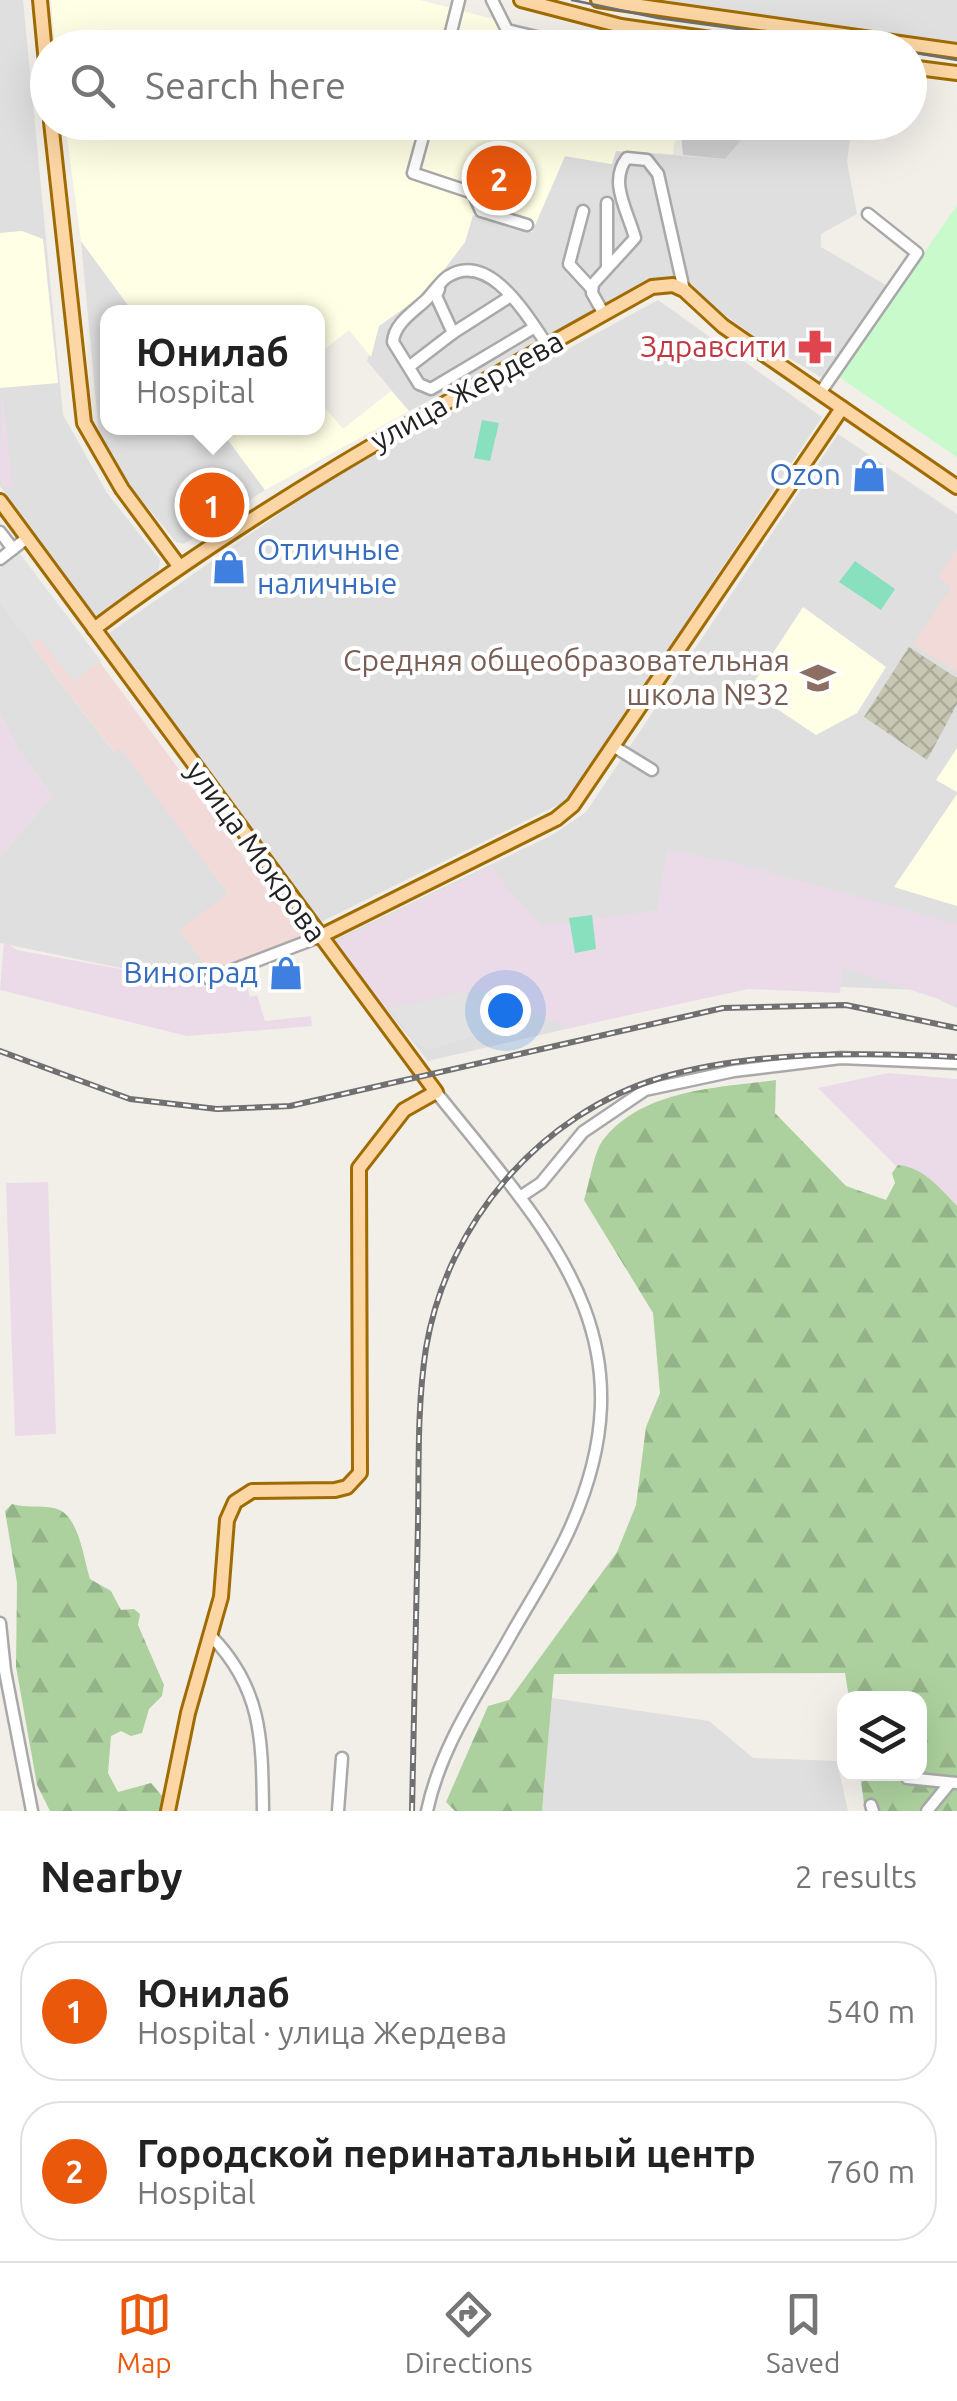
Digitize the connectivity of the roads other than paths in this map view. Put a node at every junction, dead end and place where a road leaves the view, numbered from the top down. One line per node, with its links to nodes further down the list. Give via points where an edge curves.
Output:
1 (40, 0): 6 (main road)
2 (460, 0): 7 (street)
3 (492, 0): 8 (street)
4 (521, 0): 9 (main road)
5 (598, 0): 10 (main road)
6 (43, 30)
7 (452, 30)
8 (508, 30)
9 (649, 30)
10 (813, 30)
11 (927, 46): 12 (main road)
12 (957, 50)
13 (927, 69): 14 (main road)
14 (957, 73)
15 (53, 140): 39 (main road, via 84,423)
16 (422, 140): 20 (street, via 413,173 473,194 481,211)
17 (607, 203): 21 (street)
18 (584, 210): 23 (street, via 568,264)
19 (868, 214): 31 (street, via 917,253)
20 (527, 225)
21 (607, 268): 23 (street); 24 (street, via 634,238 618,174 628,158 647,160 658,174)
22 (439, 288): 25 (street, via 445,278 467,271 492,278); 28 (street, via 436,296); 30 (street, via 394,334)
23 (592, 289): 26 (street)
24 (684, 290): 26 (main road, улица Жердева, via 652,287); 31 (main road, via 723,326)
25 (511, 296): 27 (street); 28 (street)
26 (604, 314): 29 (main road, улица Жердева)
27 (535, 327): 29 (street); 30 (street, via 435,388 419,384)
28 (453, 333): 30 (street)
29 (548, 346): 39 (main road, улица Жердева, via 332,467)
30 (410, 366)
31 (820, 393): 32 (main road)
32 (842, 408): 33 (main road); 41 (main road)
33 (957, 487)
34 (0, 502): 36 (main road, улица Мокрова)
35 (0, 532): 37 (street)
36 (27, 538): 37 (street); 40 (main road, улица Мокрова)
37 (13, 549): 38 (street)
38 (0, 559)
39 (179, 566): 40 (main road, улица Жердева)
40 (94, 629): 43 (main road, улица Мокрова)
41 (612, 746): 42 (street); 43 (main road, via 556,819)
42 (652, 770)
43 (319, 937): 44 (street); 46 (main road, улица Мокрова)
44 (210, 980)
45 (957, 1063): 47 (street, via 841,1058 645,1090 583,1132 541,1183)
46 (436, 1092): 47 (street, улица Мокрова); 49 (main road, via 404,1110 358,1168 360,1473 335,1490 252,1491 234,1502)
47 (520, 1197): 57 (street, улица Мокрова, via 548,1234 596,1336 602,1426 571,1527 462,1720)
48 (0, 1623): 53 (street)
49 (212, 1637): 54 (main road); 55 (street, via 230,1656 259,1720)
50 (342, 1758): 56 (street)
51 (927, 1781): 52 (street)
52 (953, 1784): 58 (street)
53 (32, 1811)
54 (168, 1811)
55 (262, 1811)
56 (338, 1811)
57 (427, 1811)
58 (928, 1811)

